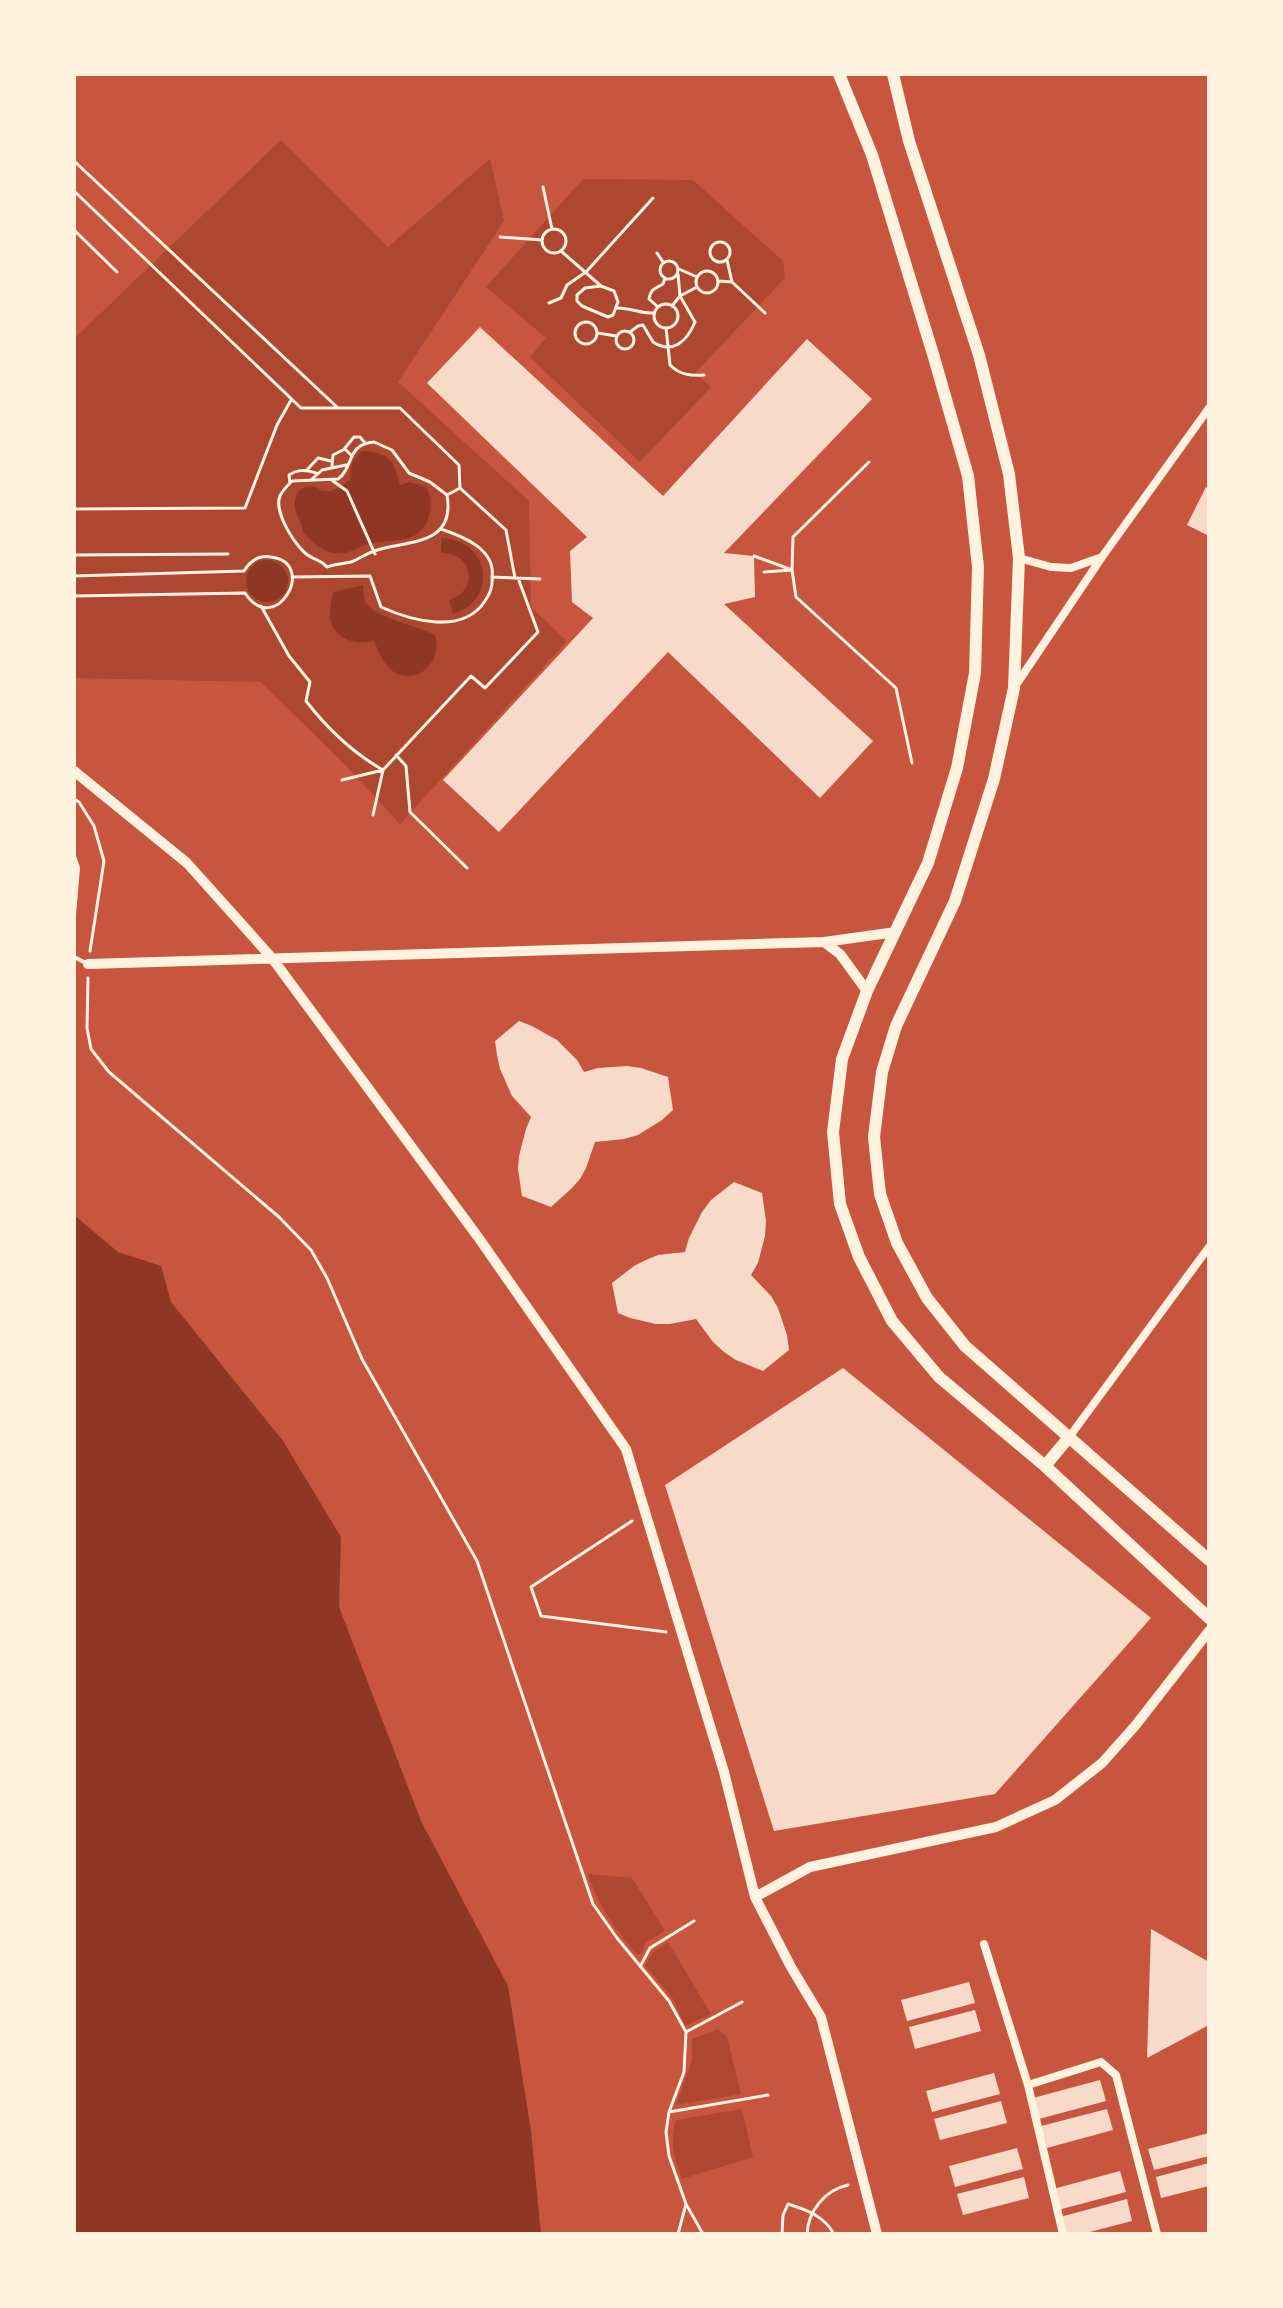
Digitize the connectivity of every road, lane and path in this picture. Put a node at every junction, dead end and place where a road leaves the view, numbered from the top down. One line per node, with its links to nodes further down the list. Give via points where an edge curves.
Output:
1 (839, 74): 83 (main road, via 872,155 968,476 978,567 975,673 957,768 928,863)
2 (893, 74): 62 (main road, via 909,141 979,355 1009,474)
3 (74, 161): 40 (path)
4 (543, 187): 7 (path)
5 (74, 191): 39 (path)
6 (653, 198): 19 (path)
7 (552, 229): 10 (path); 11 (path, via 563,234)
8 (74, 230): 18 (path)
9 (500, 237): 10 (path)
10 (542, 240): 11 (path, via 549,252)
11 (561, 251): 19 (path)
12 (657, 253): 15 (path)
13 (711, 258): 14 (path); 14 (path, via 711,246 721,241 730,249); 16 (path)
14 (727, 260): 23 (path)
15 (663, 262): 17 (path, via 673,261); 21 (path, via 659,271)
16 (709, 270): 20 (path); 22 (path)
17 (678, 271): 20 (path); 21 (path, via 675,278); 26 (path)
18 (117, 272)
19 (586, 272): 24 (path); 27 (path)
20 (697, 277): 25 (path)
21 (665, 278): 29 (path, via 650,293)
22 (719, 281): 23 (path); 25 (path, via 710,293)
23 (732, 282): 32 (path)
24 (601, 286): 30 (path, via 614,291); 30 (path, via 585,288 577,301 608,317)
25 (697, 287): 26 (path)
26 (680, 296): 28 (path); 37 (path, via 695,322 687,338)
27 (549, 303)
28 (672, 306): 29 (path); 33 (path, via 677,319)
29 (658, 307): 31 (path)
30 (616, 308): 31 (path)
31 (654, 313): 33 (path, via 654,321)
32 (765, 313)
33 (666, 328): 37 (path)
34 (630, 332): 36 (path); 36 (path, via 634,341 628,349 618,346); 37 (path, via 643,325 653,342)
35 (598, 333): 35 (path, via 585,344 574,331 587,321); 36 (path)
36 (616, 336)
37 (668, 348): 38 (path, via 676,371)
38 (704, 375)
39 (291, 400): 40 (path, via 301,408); 55 (path, via 245,508)
40 (338, 408): 53 (path, via 400,408 459,465)
41 (1209, 408): 61 (street)
42 (365, 443): 43 (path, via 354,437); 44 (path); 54 (path, via 392,450 409,473)
43 (345, 449): 44 (path); 46 (path, via 333,455)
44 (351, 455): 47 (path)
45 (869, 462): 63 (path, via 793,537)
46 (331, 464): 47 (path); 48 (path, via 318,458); 49 (path)
47 (346, 465): 51 (path, via 344,475)
48 (306, 471): 49 (path); 52 (path, via 289,475)
49 (316, 473): 50 (path)
50 (311, 480): 51 (path); 52 (path)
51 (333, 481): 57 (path, via 347,491)
52 (290, 483): 57 (path, via 278,509 309,557 327,567)
53 (460, 488): 54 (path); 68 (path, via 506,530)
54 (447, 495): 56 (path, via 449,509)
55 (74, 509)
56 (440, 529): 57 (path, via 418,542); 67 (path, via 473,542 491,563)
57 (375, 553)
58 (228, 554): 59 (path)
59 (74, 555)
60 (754, 556): 63 (path)
61 (1102, 557): 62 (street, via 1071,568); 72 (street)
62 (1019, 558): 72 (main road)
63 (792, 570): 64 (path); 74 (path, via 796,597 896,688)
64 (764, 572)
65 (74, 576): 66 (path, via 244,571 253,560 267,556 280,560)
66 (292, 577): 67 (path, via 370,576 381,607 422,620 451,622 479,610 493,587); 71 (path, via 282,602)
67 (492, 577): 68 (path)
68 (516, 578): 69 (path); 73 (path, via 538,632 485,688 471,676)
69 (540, 579)
70 (74, 596): 71 (path, via 245,593)
71 (261, 606): 75 (path, via 310,682 306,701 363,758)
72 (1014, 688): 90 (main road, via 994,779 955,901 896,1026 882,1072 874,1137 880,1194 897,1243 927,1298 965,1346)
73 (396, 755): 75 (path); 81 (path, via 406,766 410,812)
74 (912, 763)
75 (383, 770): 77 (path); 79 (path)
76 (74, 771): 86 (street, via 187,863)
77 (342, 780)
78 (74, 799): 87 (path, via 94,826 104,861)
79 (373, 815)
80 (74, 856): 82 (lane)
81 (467, 868)
82 (74, 915)
83 (896, 932): 84 (street); 88 (main road)
84 (824, 942): 86 (street); 88 (street, via 840,954)
85 (74, 957): 87 (lane)
86 (272, 958): 87 (street); 92 (street, via 626,1449)
87 (88, 964): 100 (path, via 91,1049 109,1072 279,1217 311,1250 327,1278 362,1359 477,1561 593,1904)
88 (867, 991): 91 (main road, via 842,1059 833,1132 840,1204 859,1257 892,1321 939,1377)
89 (1209, 1247): 90 (street)
90 (1070, 1436): 91 (main road); 93 (main road)
91 (1045, 1466): 94 (main road)
92 (645, 1513): 96 (street); 96 (path, via 531,1587 541,1616)
93 (1209, 1560)
94 (1209, 1618)
95 (1209, 1631): 97 (street, via 1102,1763 1055,1800 996,1827 810,1867)
96 (682, 1634): 97 (street)
97 (755, 1897): 106 (street, via 821,2017)
98 (694, 1921): 100 (path, via 650,1948)
99 (984, 1944): 103 (street)
100 (641, 1965): 102 (path)
101 (742, 2002): 102 (path)
102 (686, 2032): 105 (path, via 684,2072)
103 (1028, 2085): 115 (street); 116 (street, via 1101,2062 1116,2075)
104 (768, 2095): 105 (path)
105 (669, 2112): 107 (path, via 669,2156)
106 (863, 2182): 108 (path, via 838,2187); 114 (street)
107 (686, 2204): 109 (path); 110 (path)
108 (812, 2212): 111 (path, via 788,2204); 112 (path); 113 (path)
109 (678, 2234)
110 (703, 2234)
111 (782, 2234)
112 (807, 2234)
113 (834, 2234)
114 (877, 2234)
115 (1063, 2234)
116 (1157, 2234)

